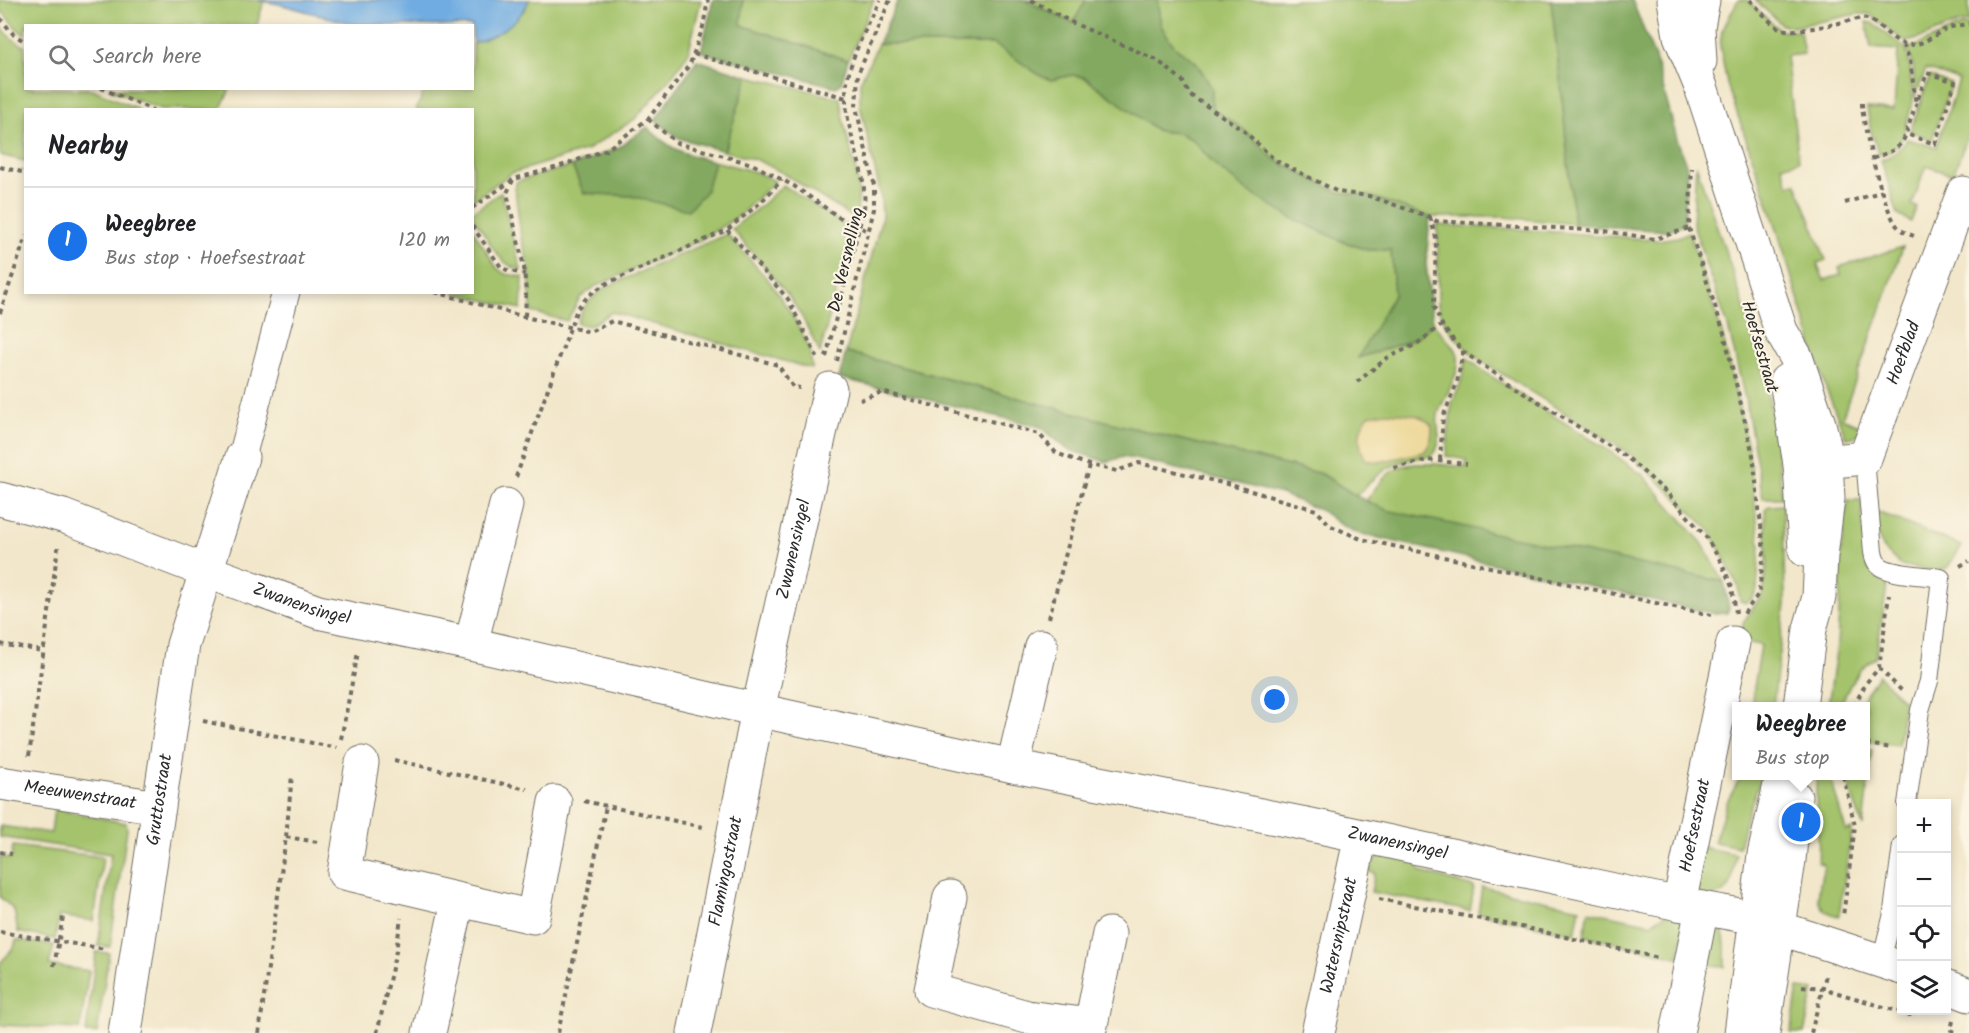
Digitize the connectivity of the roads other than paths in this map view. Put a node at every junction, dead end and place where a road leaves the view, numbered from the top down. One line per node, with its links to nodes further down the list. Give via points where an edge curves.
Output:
1 (1674, 0): 3 (street, Hoefsestraat, via 1680,36)
2 (1703, 0): 3 (street, Hoefsestraat, via 1698,27)
3 (1701, 87): 9 (street, Hoefsestraat, via 1781,331 1796,357 1819,424)
4 (1969, 195): 8 (street, Hoefblad, via 1963,193)
5 (285, 294): 7 (street)
6 (824, 386): 17 (street, Zwanensingel)
7 (242, 457): 12 (street)
8 (1865, 458): 9 (street); 24 (lane, via 1874,558 1882,568 1941,578 1929,681 1920,710)
9 (1813, 463): 16 (street, Hoefsestraat, via 1828,498 1819,597 1810,629)
10 (0, 499): 12 (street, Zwanensingel, via 63,516)
11 (506, 505): 14 (street)
12 (206, 571): 14 (street, Zwanensingel, via 318,612); 25 (street, Gruttostraat, via 183,645)
13 (1735, 632): 30 (street, Hoefsestraat)
14 (471, 644): 17 (street, Zwanensingel)
15 (1041, 646): 19 (street)
16 (1801, 702)
17 (758, 710): 19 (street, Zwanensingel); 39 (street, Flamingostraat)
18 (374, 761): 29 (street, via 344,873)
19 (1013, 766): 26 (street, Zwanensingel)
20 (1781, 780): 31 (street, via 1764,855)
21 (1796, 780): 31 (street)
22 (13, 785): 25 (street, Meeuwenstraat)
23 (556, 797): 29 (street, via 533,917)
24 (1908, 799)
25 (159, 807): 37 (street, Gruttostraat)
26 (1361, 836): 30 (street, Zwanensingel); 40 (street, Watersnipstraat)
27 (1901, 853): 33 (lane, via 1892,918)
28 (950, 897): 36 (street, via 931,990)
29 (458, 901): 38 (street)
30 (1690, 906): 31 (street, Zwanensingel); 41 (street, Hoefsestraat, via 1692,965)
31 (1768, 923): 33 (street, Zwanensingel); 42 (street); 43 (street)
32 (1109, 934): 36 (street, via 1091,1025)
33 (1891, 964)
34 (1951, 987): 35 (street)
35 (1969, 994)
36 (1027, 1025)
37 (125, 1033)
38 (429, 1033)
39 (694, 1033)
40 (1318, 1033)
41 (1677, 1033)
42 (1741, 1033)
43 (1763, 1033)

